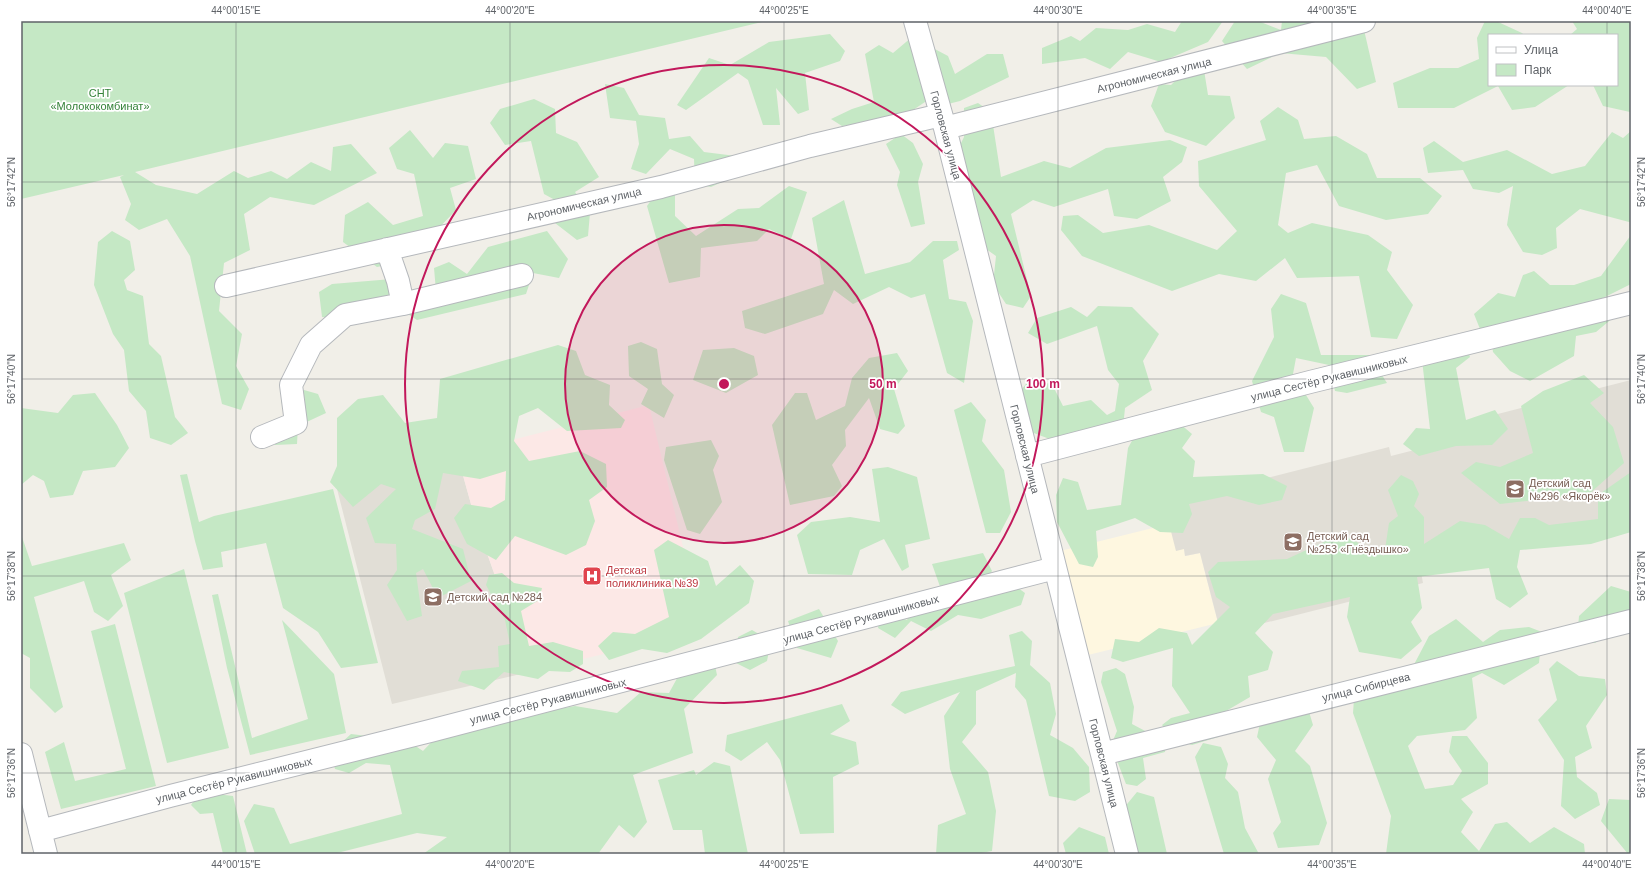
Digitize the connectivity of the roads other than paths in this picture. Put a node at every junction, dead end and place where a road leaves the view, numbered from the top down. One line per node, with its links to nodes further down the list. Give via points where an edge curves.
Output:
1 (915, 21): 3 (street, Горловская улица)
2 (1364, 21): 3 (street, Агрономическая улица)
3 (943, 122): 4 (street, Агрономическая улица, via 810,146 661,186); 10 (street, Горловская улица)
4 (387, 249): 6 (street, Агрономическая улица); 8 (street)
5 (522, 275): 8 (street)
6 (226, 286)
7 (1631, 303): 10 (street, улица Сестёр Рукавишниковых, via 1310,382)
8 (403, 304): 9 (street, via 345,315 311,345 291,385 296,423)
9 (262, 437)
10 (1027, 456): 11 (street, Горловская улица)
11 (1055, 568): 14 (street, Горловская улица); 15 (street, улица Сестёр Рукавишниковых)
12 (1631, 621): 14 (street, улица Сибирцева)
13 (21, 754): 15 (street)
14 (1102, 754): 17 (street, Горловская улица)
15 (40, 831): 16 (street)
16 (46, 854)
17 (1127, 854)

